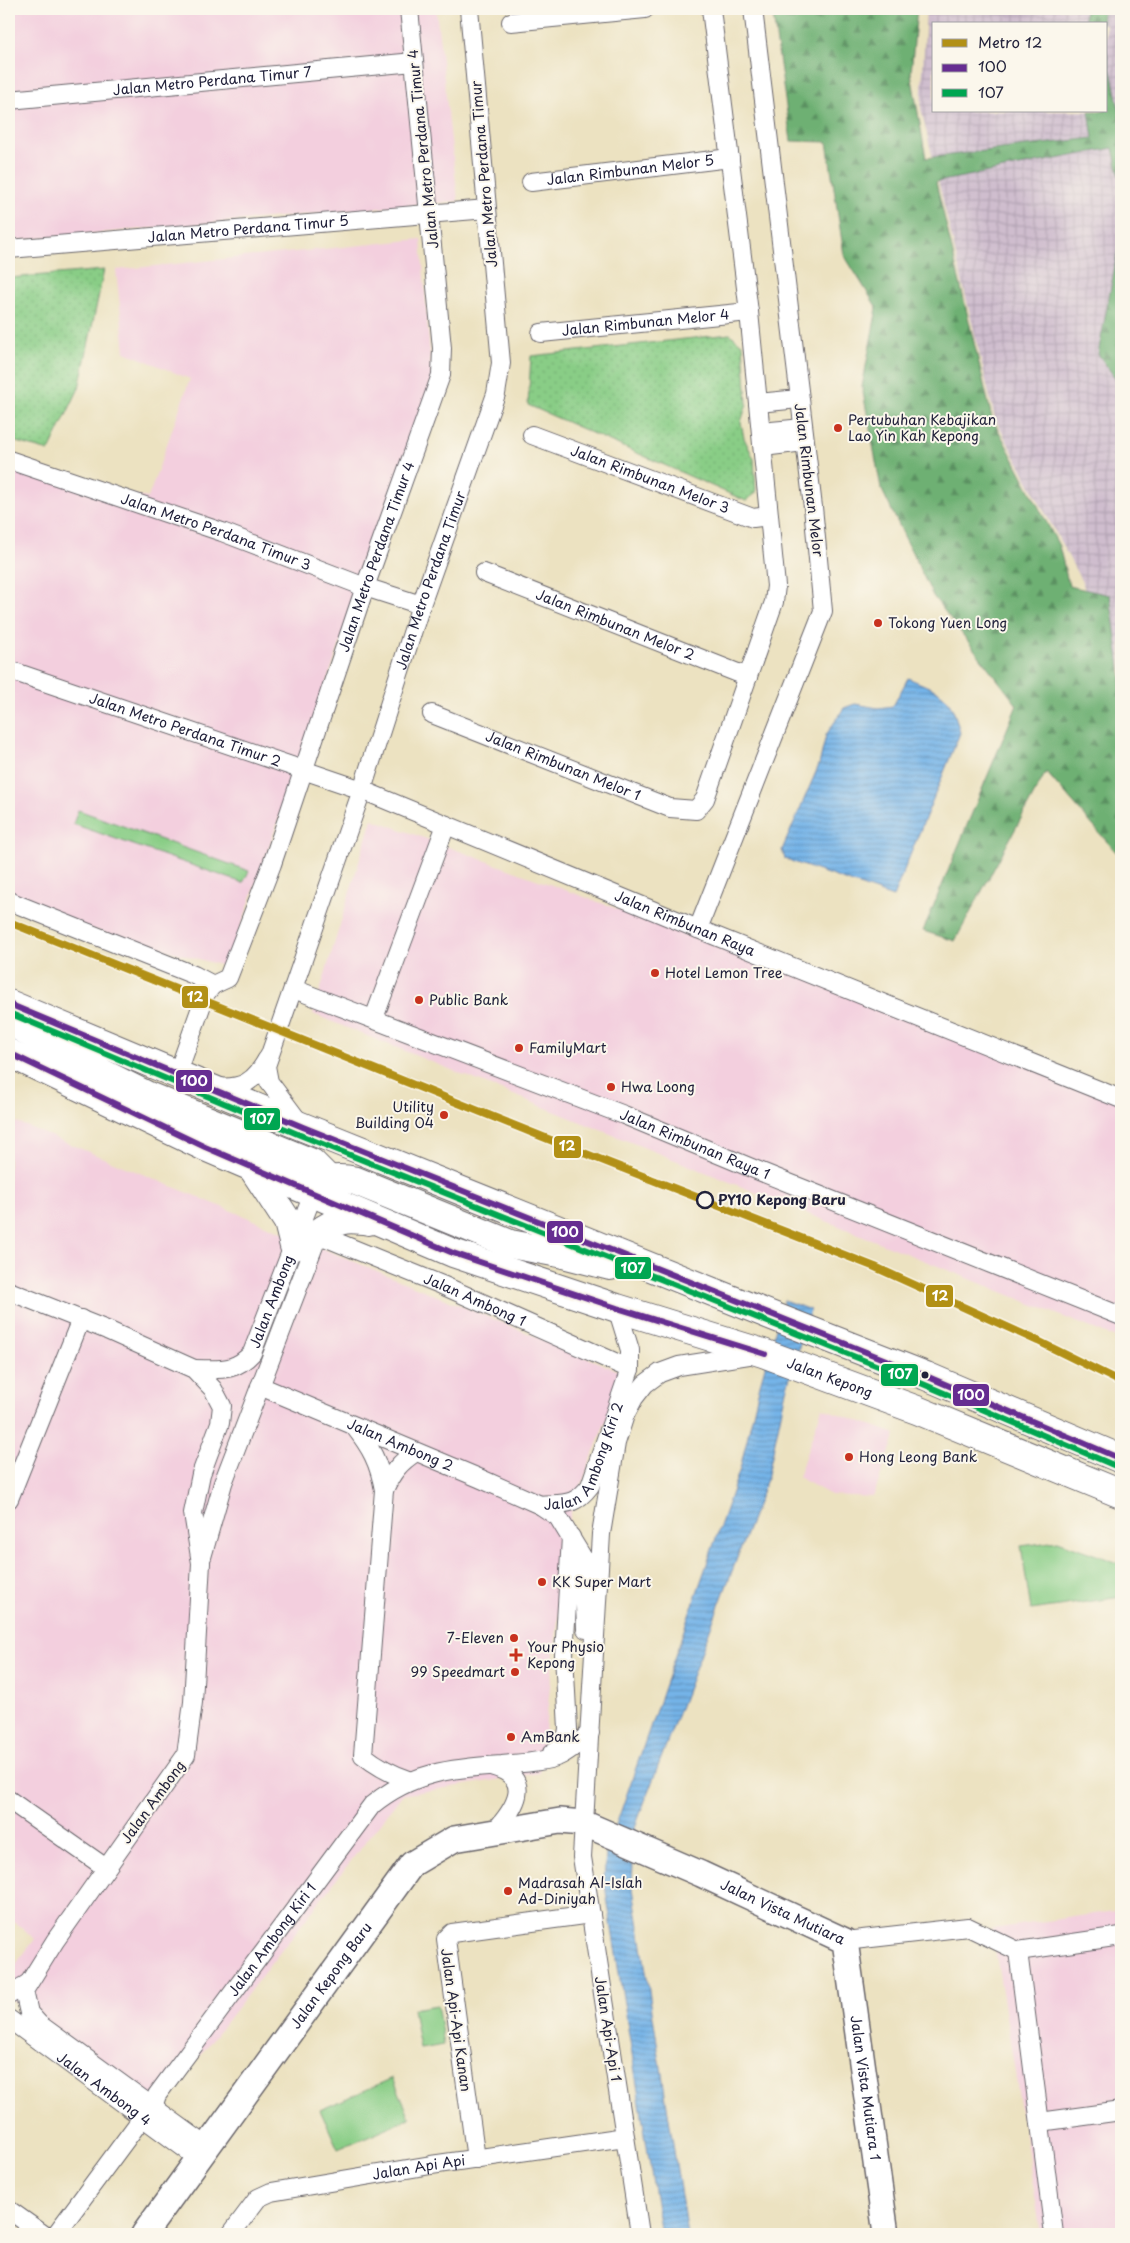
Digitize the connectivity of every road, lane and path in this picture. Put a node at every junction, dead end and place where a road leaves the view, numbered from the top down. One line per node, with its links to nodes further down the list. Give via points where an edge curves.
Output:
1 (409, 9): 7 (street, Jalan Metro Perdana Timur 4)
2 (469, 9): 11 (street, Jalan Metro Perdana Timur)
3 (645, 9): 6 (street)
4 (711, 9): 9 (street)
5 (753, 9): 16 (street, Jalan Rimbunan Melor)
6 (511, 22)
7 (414, 62): 8 (street, Jalan Metro Perdana Timur 7); 12 (street, Jalan Metro Perdana Timur 4)
8 (9, 100)
9 (730, 158): 10 (street, Jalan Rimbunan Melor 5); 14 (street)
10 (531, 182)
11 (487, 209): 12 (street, Jalan Metro Perdana Timur 5); 25 (street, Jalan Metro Perdana Timur, via 501,363 498,386)
12 (429, 214): 13 (street, Jalan Metro Perdana Timur 5); 24 (street, Jalan Metro Perdana Timur 4, via 442,348 441,375)
13 (9, 249)
14 (749, 312): 15 (street, Jalan Rimbunan Melor 4); 17 (street)
15 (541, 333)
16 (799, 399): 17 (street); 19 (street, Jalan Rimbunan Melor)
17 (758, 402): 20 (street)
18 (532, 435): 22 (street, Jalan Rimbunan Melor 3, via 753,518)
19 (804, 435): 20 (street); 33 (street, Jalan Rimbunan Melor, via 824,611)
20 (762, 440): 22 (street)
21 (9, 460): 24 (street, Jalan Metro Perdana Timur 3, via 222,532)
22 (769, 516): 27 (street, via 776,586 774,602)
23 (484, 574): 27 (street, Jalan Rimbunan Melor 2)
24 (365, 587): 25 (street, Jalan Metro Perdana Timur 3); 29 (street, Jalan Metro Perdana Timur 4)
25 (421, 605): 30 (street, Jalan Metro Perdana Timur)
26 (9, 670): 29 (street, Jalan Metro Perdana Timur 2)
27 (748, 677): 28 (street, Jalan Rimbunan Melor 1, via 705,799 696,810 670,808)
28 (432, 714)
29 (303, 771): 30 (street, Jalan Metro Perdana Timur 2); 34 (street, Jalan Metro Perdana Timur 4, via 272,864 228,978)
30 (362, 790): 31 (street, Jalan Rimbunan Raya); 35 (street, Jalan Metro Perdana Timur)
31 (446, 825): 33 (street, Jalan Rimbunan Raya); 37 (street)
32 (9, 902): 34 (street)
33 (698, 929): 43 (street, Jalan Rimbunan Raya)
34 (213, 985): 41 (street, Jalan Metro Perdana Timur 4, via 206,993)
35 (294, 989): 37 (street, Jalan Rimbunan Raya 1); 39 (street, Jalan Metro Perdana Timur)
36 (9, 1004): 41 (main road)
37 (374, 1018): 52 (street, Jalan Rimbunan Raya 1, via 624,1115)
38 (9, 1022): 46 (main road, via 148,1096 312,1163)
39 (272, 1050): 42 (street, via 260,1072 245,1084 234,1087); 44 (street, Jalan Metro Perdana Timur, via 266,1066 269,1082)
40 (9, 1053): 45 (main road, Jalan Kepong, via 197,1144)
41 (177, 1075): 42 (main road)
42 (203, 1085): 44 (main road)
43 (1121, 1099)
44 (304, 1127): 50 (main road)
45 (252, 1167): 46 (main road, Jalan Kepong); 48 (main road, via 288,1222)
46 (325, 1192): 47 (main road, Jalan Kepong); 48 (street, Jalan Ambong); 48 (street, Jalan Ambong); 50 (main road, via 339,1177 356,1181 510,1244 559,1253)
47 (385, 1223): 48 (main road, via 347,1218); 51 (main road, Jalan Kepong, via 453,1253)
48 (306, 1240): 55 (street, Jalan Ambong, via 252,1353 242,1365); 56 (street, Jalan Ambong 1, via 442,1286); 57 (street, Jalan Ambong)
49 (9, 1291): 53 (street)
50 (727, 1298): 60 (main road, via 926,1376)
51 (617, 1308): 54 (main road, Jalan Kepong); 56 (street, Jalan Ambong Kiri 2, via 630,1350)
52 (1121, 1316)
53 (81, 1319): 55 (street); 63 (street)
54 (763, 1353): 62 (main road, Jalan Kepong, via 916,1410); 67 (street, Jalan Ambong Kiri 2, via 679,1366 660,1373 645,1384 625,1415 616,1443 601,1534)
55 (194, 1369): 66 (street, Jalan Ambong, via 213,1389 222,1406 220,1423 200,1474 193,1513)
56 (630, 1369): 64 (street, Jalan Ambong Kiri 2, via 590,1486 581,1498 573,1502)
57 (260, 1386): 58 (street, Jalan Ambong 2); 66 (street, Jalan Ambong, via 223,1484)
58 (354, 1425): 59 (street, Jalan Ambong 2); 61 (street, via 380,1468)
59 (416, 1452): 61 (street, via 402,1460); 64 (street, Jalan Ambong 2)
60 (1121, 1459)
61 (384, 1490): 70 (street, via 363,1756 384,1770)
62 (1121, 1494)
63 (9, 1499)
64 (540, 1505): 65 (street, Jalan Ambong Kiri 2, via 558,1517)
65 (571, 1537): 67 (street, Jalan Ambong Kiri 2, via 583,1558); 68 (street, via 564,1655 568,1729 565,1744)
66 (201, 1563): 74 (street, Jalan Ambong, via 193,1702 186,1755)
67 (590, 1733): 68 (street, Jalan Ambong Kiri 1, via 559,1756); 72 (street, Jalan Ambong Kiri 2)
68 (531, 1763): 69 (street, Jalan Ambong Kiri 1)
69 (488, 1765): 70 (street, Jalan Ambong Kiri 1); 73 (street, via 506,1770 517,1784 518,1797 510,1814)
70 (409, 1780): 83 (street, Jalan Ambong Kiri 1, via 390,1790 358,1822 157,2095)
71 (9, 1800): 74 (street)
72 (583, 1823): 73 (street, Jalan Kepong Baru, via 560,1821); 75 (street, Jalan Api-Api 1, via 582,1857); 77 (street, Jalan Vista Mutiara)
73 (493, 1833): 86 (street, Jalan Kepong Baru, via 454,1839 412,1864)
74 (106, 1868): 79 (street, Jalan Ambong)
75 (590, 1914): 85 (street, Jalan Api-Api 1); 87 (street, Jalan Api-Api Kanan, via 452,1933 446,1940)
76 (1121, 1936): 78 (street)
77 (845, 1942): 78 (street, Jalan Vista Mutiara, via 968,1927); 94 (street, Jalan Vista Mutiara 1)
78 (1018, 1951): 84 (street)
79 (27, 1984): 80 (street); 83 (street, Jalan Ambong 4, via 24,1991 32,2019)
80 (9, 1994)
81 (9, 2018): 83 (street, Jalan Ambong 4)
82 (1121, 2111): 84 (street)
83 (150, 2115): 86 (street, Jalan Ambong 4); 90 (street)
84 (1040, 2122): 95 (street)
85 (625, 2137): 87 (street, Jalan Api Api); 93 (street, Jalan Api-Api 1)
86 (204, 2153): 91 (street, Jalan Kepong Baru)
87 (476, 2159): 92 (street, Jalan Api Api, via 270,2192 258,2198)
88 (9, 2210): 89 (street)
89 (43, 2234)
90 (56, 2234)
91 (144, 2234)
92 (231, 2234)
93 (640, 2234)
94 (886, 2234)
95 (1054, 2234)

